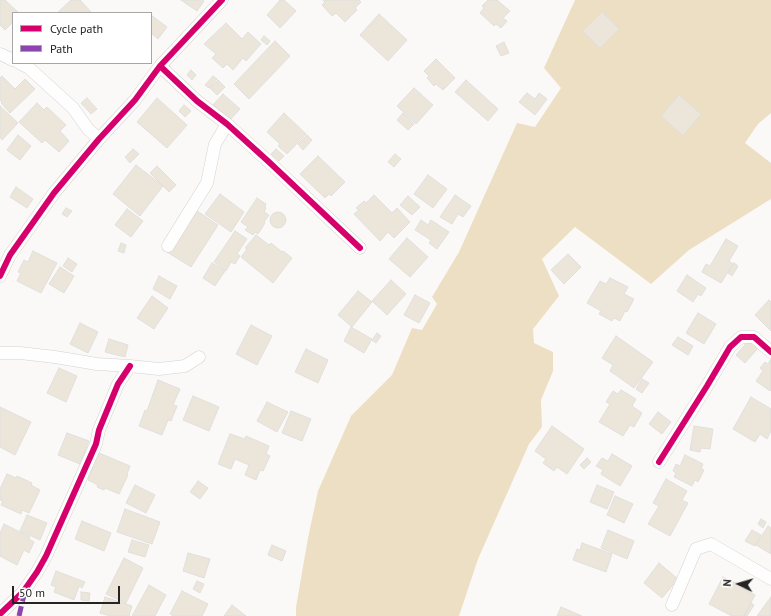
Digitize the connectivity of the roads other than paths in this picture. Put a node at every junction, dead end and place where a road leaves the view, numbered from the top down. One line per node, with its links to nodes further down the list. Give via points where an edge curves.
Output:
1 (222, 0): 5 (street)
2 (0, 54): 3 (street)
3 (12, 60)
4 (21, 64): 7 (street, via 29,68 72,108 88,129)
5 (160, 66): 6 (street, via 197,101); 7 (street, via 135,100)
6 (227, 124): 8 (street, via 215,144 207,183); 9 (street)
7 (99, 138): 10 (street, via 10,254)
8 (168, 246)
9 (360, 248)
10 (0, 276)
11 (771, 352): 15 (street, via 754,337 741,336 730,347)
12 (0, 353): 14 (street)
13 (199, 357): 14 (street, via 186,366 179,367 159,369)
14 (130, 366): 18 (street, via 118,384 99,430 96,444 46,556 23,592)
15 (659, 462)
16 (771, 579): 17 (street, via 711,544 696,549)
17 (672, 604)
18 (0, 614)

